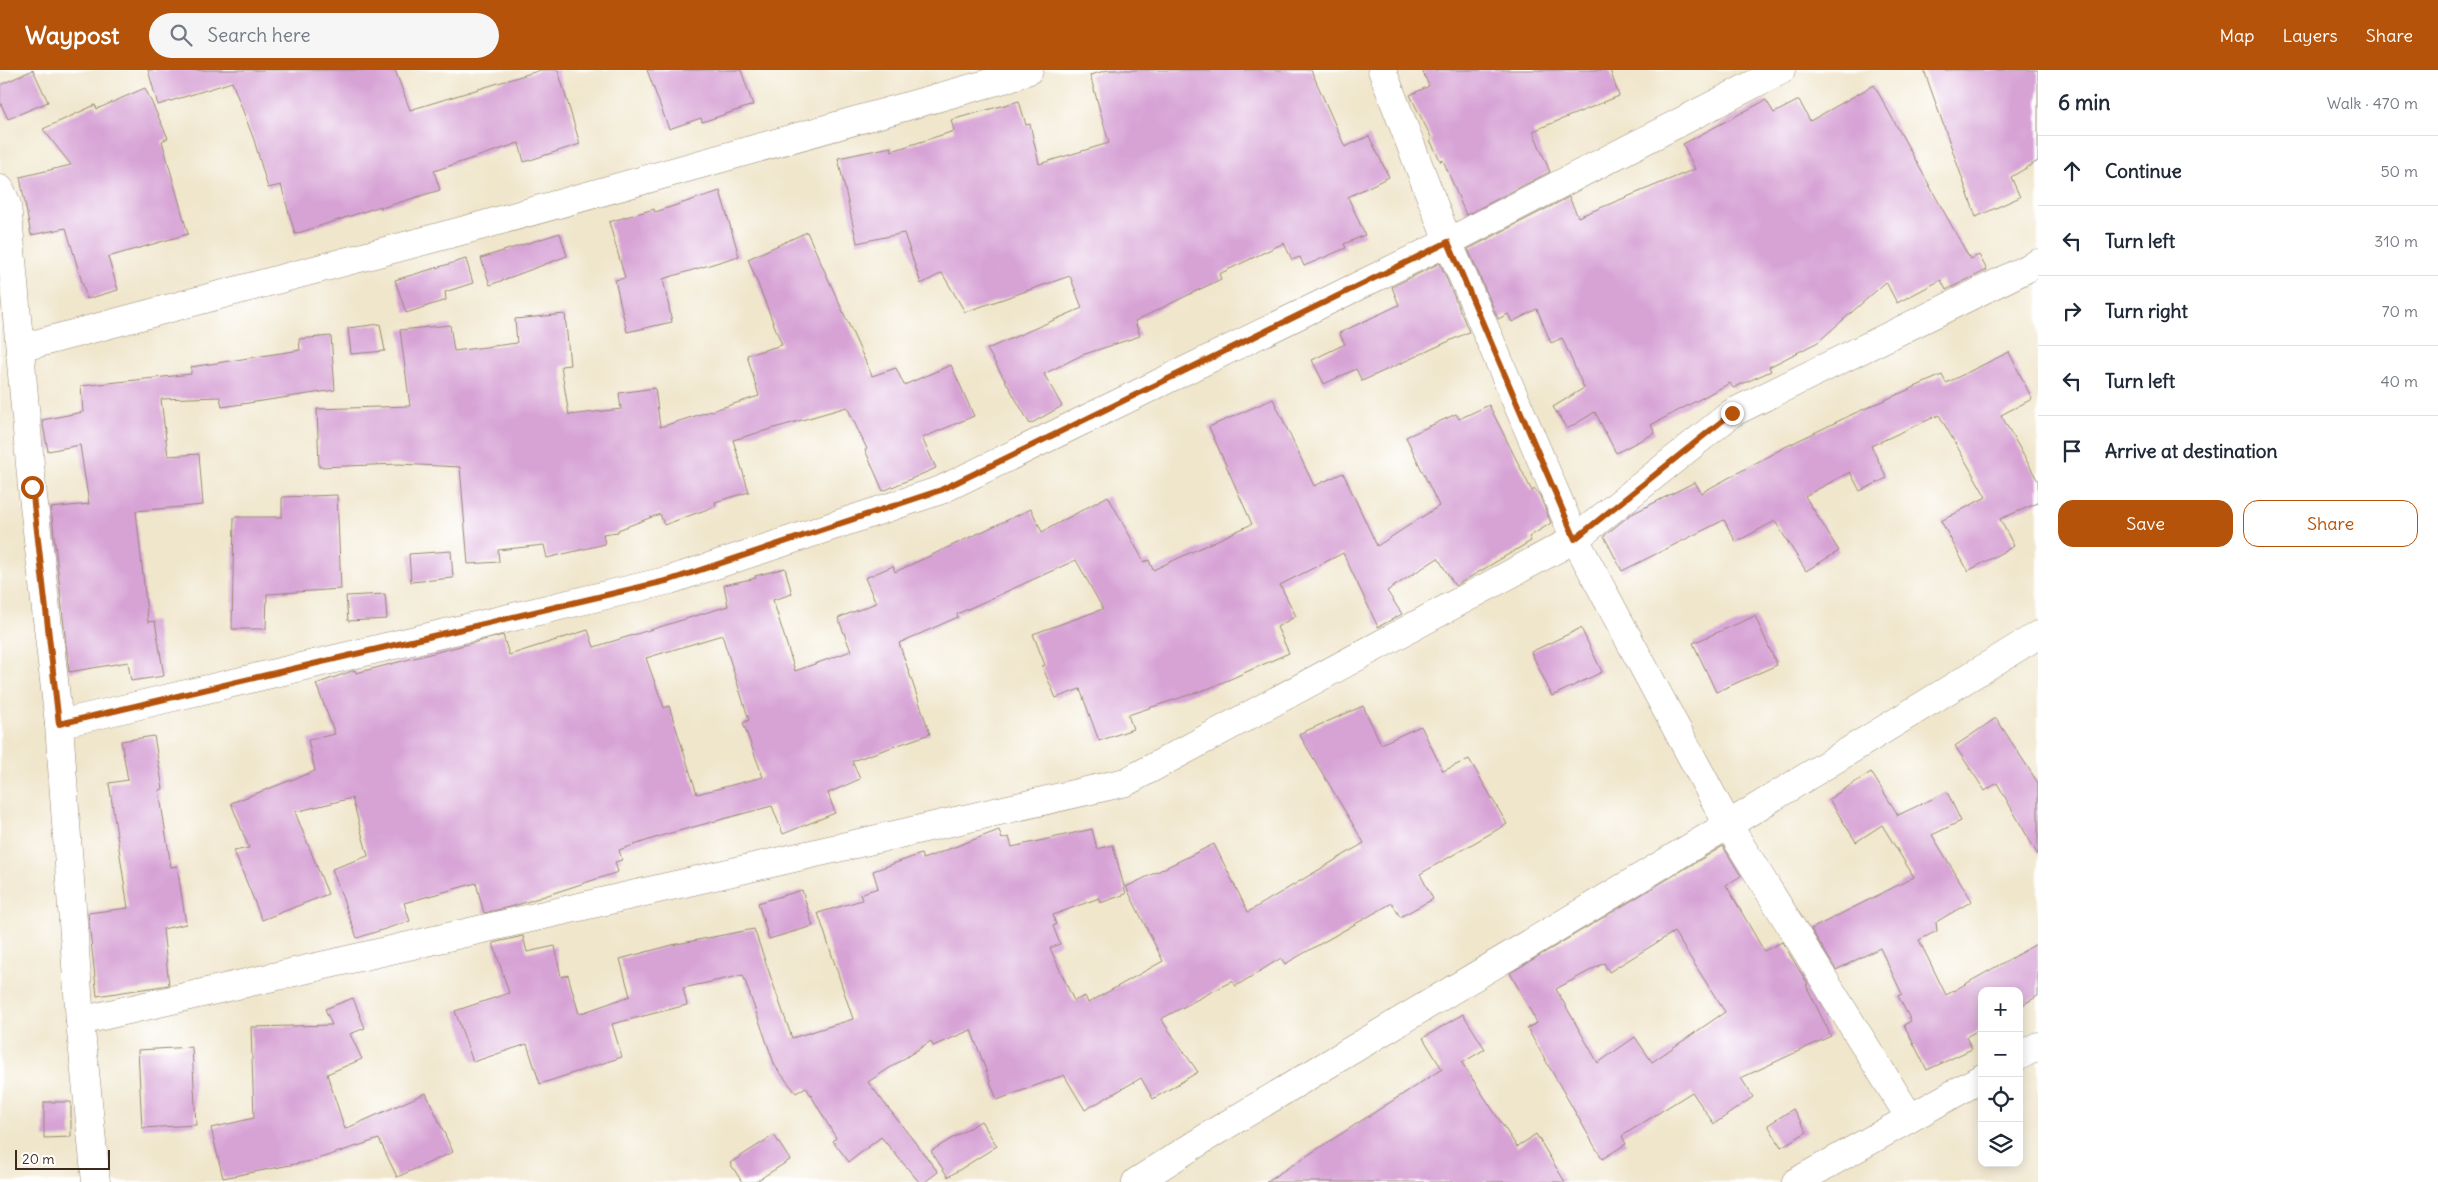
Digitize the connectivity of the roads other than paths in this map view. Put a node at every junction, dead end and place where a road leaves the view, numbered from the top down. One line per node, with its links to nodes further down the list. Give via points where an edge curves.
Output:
1 (1029, 70): 7 (street, via 480,226)
2 (1382, 70): 5 (street)
3 (1781, 70): 5 (street)
4 (0, 189): 7 (street, via 7,204)
5 (1448, 242): 8 (street); 10 (street, via 941,490 670,580)
6 (2038, 263): 8 (street, via 1732,413)
7 (20, 348): 10 (street)
8 (1575, 539): 11 (street); 12 (street, via 1126,782)
9 (2038, 635): 11 (street)
10 (59, 724): 12 (street)
11 (1728, 825): 16 (street); 18 (street)
12 (80, 1021): 17 (street)
13 (2038, 1046): 14 (street)
14 (2023, 1054)
15 (1978, 1080): 16 (street)
16 (1910, 1118): 19 (street)
17 (96, 1182)
18 (1136, 1182)
19 (1796, 1182)

